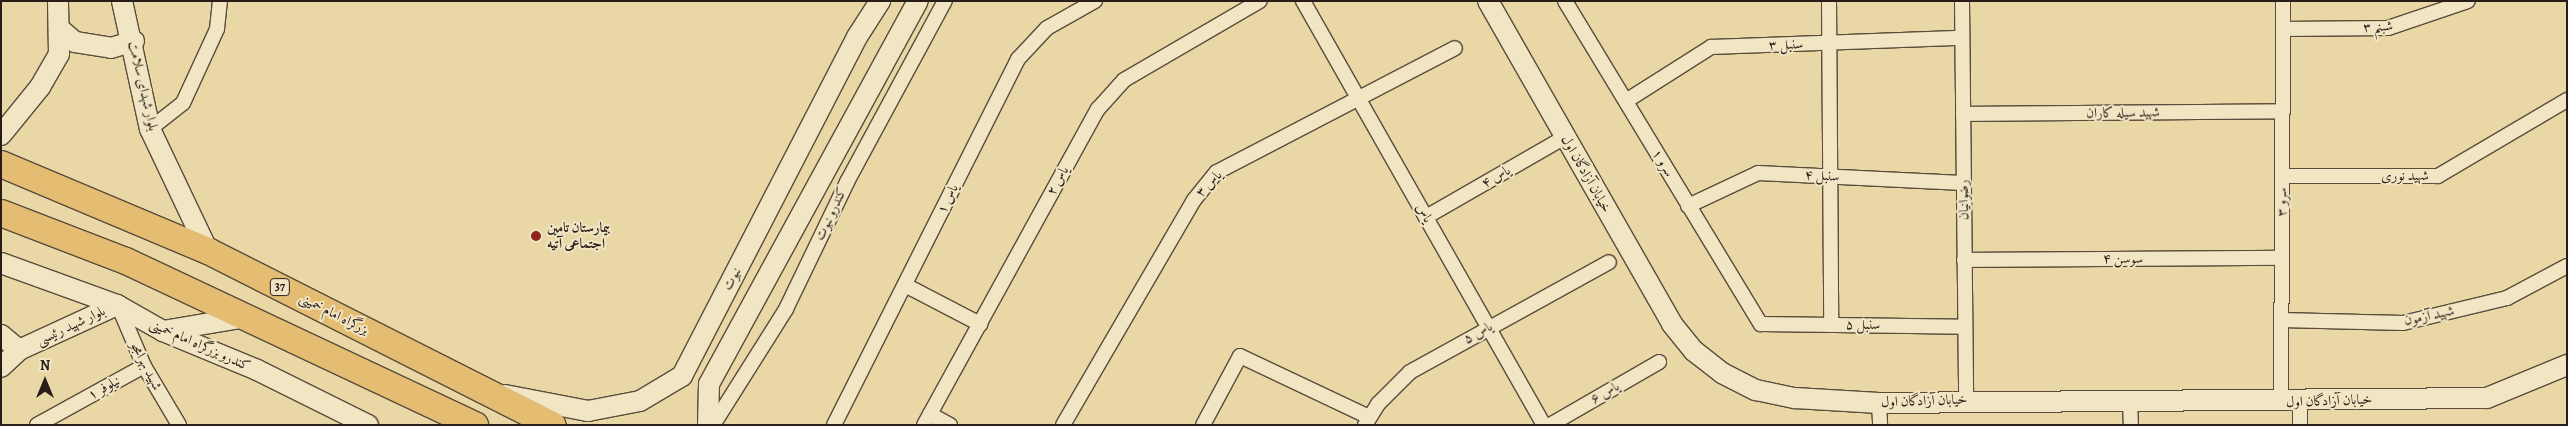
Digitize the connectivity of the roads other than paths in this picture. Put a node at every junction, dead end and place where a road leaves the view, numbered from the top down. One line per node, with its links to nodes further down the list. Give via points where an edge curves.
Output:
1 (58, 1): 17 (street)
2 (122, 1): 19 (street, بلوار شهدای سلامت)
3 (220, 1): 27 (street, via 217,29 183,103)
4 (880, 1): 59 (street, نبوت, via 857,37 682,376 640,401 588,411)
5 (918, 1): 71 (street, via 710,384)
6 (945, 1): 72 (street, کندرو نبوت, via 847,182 786,309)
7 (1095, 1): 43 (street, یاس ۱, via 1047,28 1018,59)
8 (1260, 1): 47 (street, یاس ۲, via 1124,80 1098,109)
9 (1303, 1): 23 (street, یاس)
10 (1488, 1): 29 (street, خیابان آزادگان اول)
11 (1565, 1): 24 (street, سرو ۱)
12 (1829, 1): 20 (street)
13 (1962, 1): 18 (street, رضوانیان)
14 (2283, 1): 16 (street, سرو ۳)
15 (2468, 1): 16 (street, شبنم ۳, via 2388,28)
16 (2283, 29): 25 (street, سرو ۳)
17 (61, 30): 19 (street, via 75,42 111,48); 28 (street, via 59,54 40,87)
18 (1962, 38): 20 (street, سنبل ۳); 26 (street, رضوانیان)
19 (134, 41): 27 (street, بلوار شهدای سلامت)
20 (1831, 43): 24 (street, سنبل ۳, via 1711,47); 31 (street)
21 (1455, 48): 23 (street, یاس ۳)
22 (2567, 100): 32 (street, شهید نوری, via 2438,176)
23 (1360, 101): 36 (street, یاس); 75 (street, یاس ۳, via 1217,172 1194,200)
24 (1626, 101): 34 (street, سرو ۱)
25 (2283, 111): 26 (street, شهید سیله کاران); 32 (street, سرو ۳)
26 (1963, 114): 33 (street, رضوانیان)
27 (150, 130): 37 (street, بلوار شهدای سلامت)
28 (1, 135)
29 (1565, 137): 36 (street, یاس ۴); 63 (street, خیابان آزادگان اول, via 1672,324 1694,351 1722,373 1756,390 1795,398)
30 (1, 164): 37 (highway, بزرگراه امام خمینی / 37)
31 (1830, 176): 33 (street, سنبل ۴); 34 (street, سنبل ۴, via 1758,173); 49 (street)
32 (2282, 176): 38 (street, سرو ۳)
33 (1963, 183): 39 (street, رضوانیان)
34 (1688, 206): 48 (street, سرو ۱)
35 (1, 213): 45 (highway, via 126,261)
36 (1426, 217): 50 (street, یاس)
37 (208, 251): 59 (highway, بزرگراه امام خمینی / 37)
38 (2281, 258): 39 (street, سوسن ۴); 46 (street, سرو ۳)
39 (1964, 260): 51 (street, رضوانیان)
40 (1608, 262): 50 (street, یاس ۵)
41 (1, 263): 44 (street, کندرو بزرگراه امام خمینی)
42 (2567, 266): 46 (street, شهید آزمون, via 2507,298 2403,323)
43 (906, 285): 47 (street); 73 (street, یاس ۱)
44 (118, 305): 52 (street, کندرو بزرگراه امام خمینی); 54 (street, بلوار شهید رئیسی); 57 (street, شهید بهرامجو)
45 (246, 317): 52 (street); 69 (highway)
46 (2281, 320): 62 (street, سرو ۳)
47 (980, 324): 64 (street, یاس ۲)
48 (1761, 324): 49 (street, سنبل ۵)
49 (1831, 325): 51 (street, سنبل ۵)
50 (1488, 327): 65 (street, یاس ۵, via 1410,372); 77 (street, یاس)
51 (1965, 327): 60 (street, رضوانیان)
52 (163, 331): 68 (street, کندرو بزرگراه امام خمینی, via 257,370)
53 (1, 335): 54 (street)
54 (19, 350): 58 (street, بلوار شهید رئیسی)
55 (1659, 362): 78 (street, یاس ۶)
56 (2567, 365): 62 (street, خیابان آزادگان اول, via 2487,398)
57 (144, 366): 66 (street, نیلوفر ۱); 67 (street, شهید بهرامجو)
58 (1, 367)
59 (486, 391): 70 (highway, بزرگراه امام خمینی / 37)
60 (1966, 399): 61 (street, خیابان آزادگان اول); 63 (street, خیابان آزادگان اول)
61 (2130, 400): 62 (street, خیابان آزادگان اول); 80 (street)
62 (2290, 402): 81 (street, سرو ۳)
63 (1880, 403): 79 (street)
64 (927, 419): 74 (street)
65 (1367, 421): 76 (street, via 1240,356)
66 (37, 425)
67 (179, 425)
68 (368, 425)
69 (474, 425)
70 (553, 425)
71 (708, 425)
72 (713, 425)
73 (834, 425)
74 (950, 425)
75 (1063, 425)
76 (1203, 425)
77 (1544, 425)
78 (1550, 425)
79 (1880, 425)
80 (2131, 425)
81 (2300, 425)

